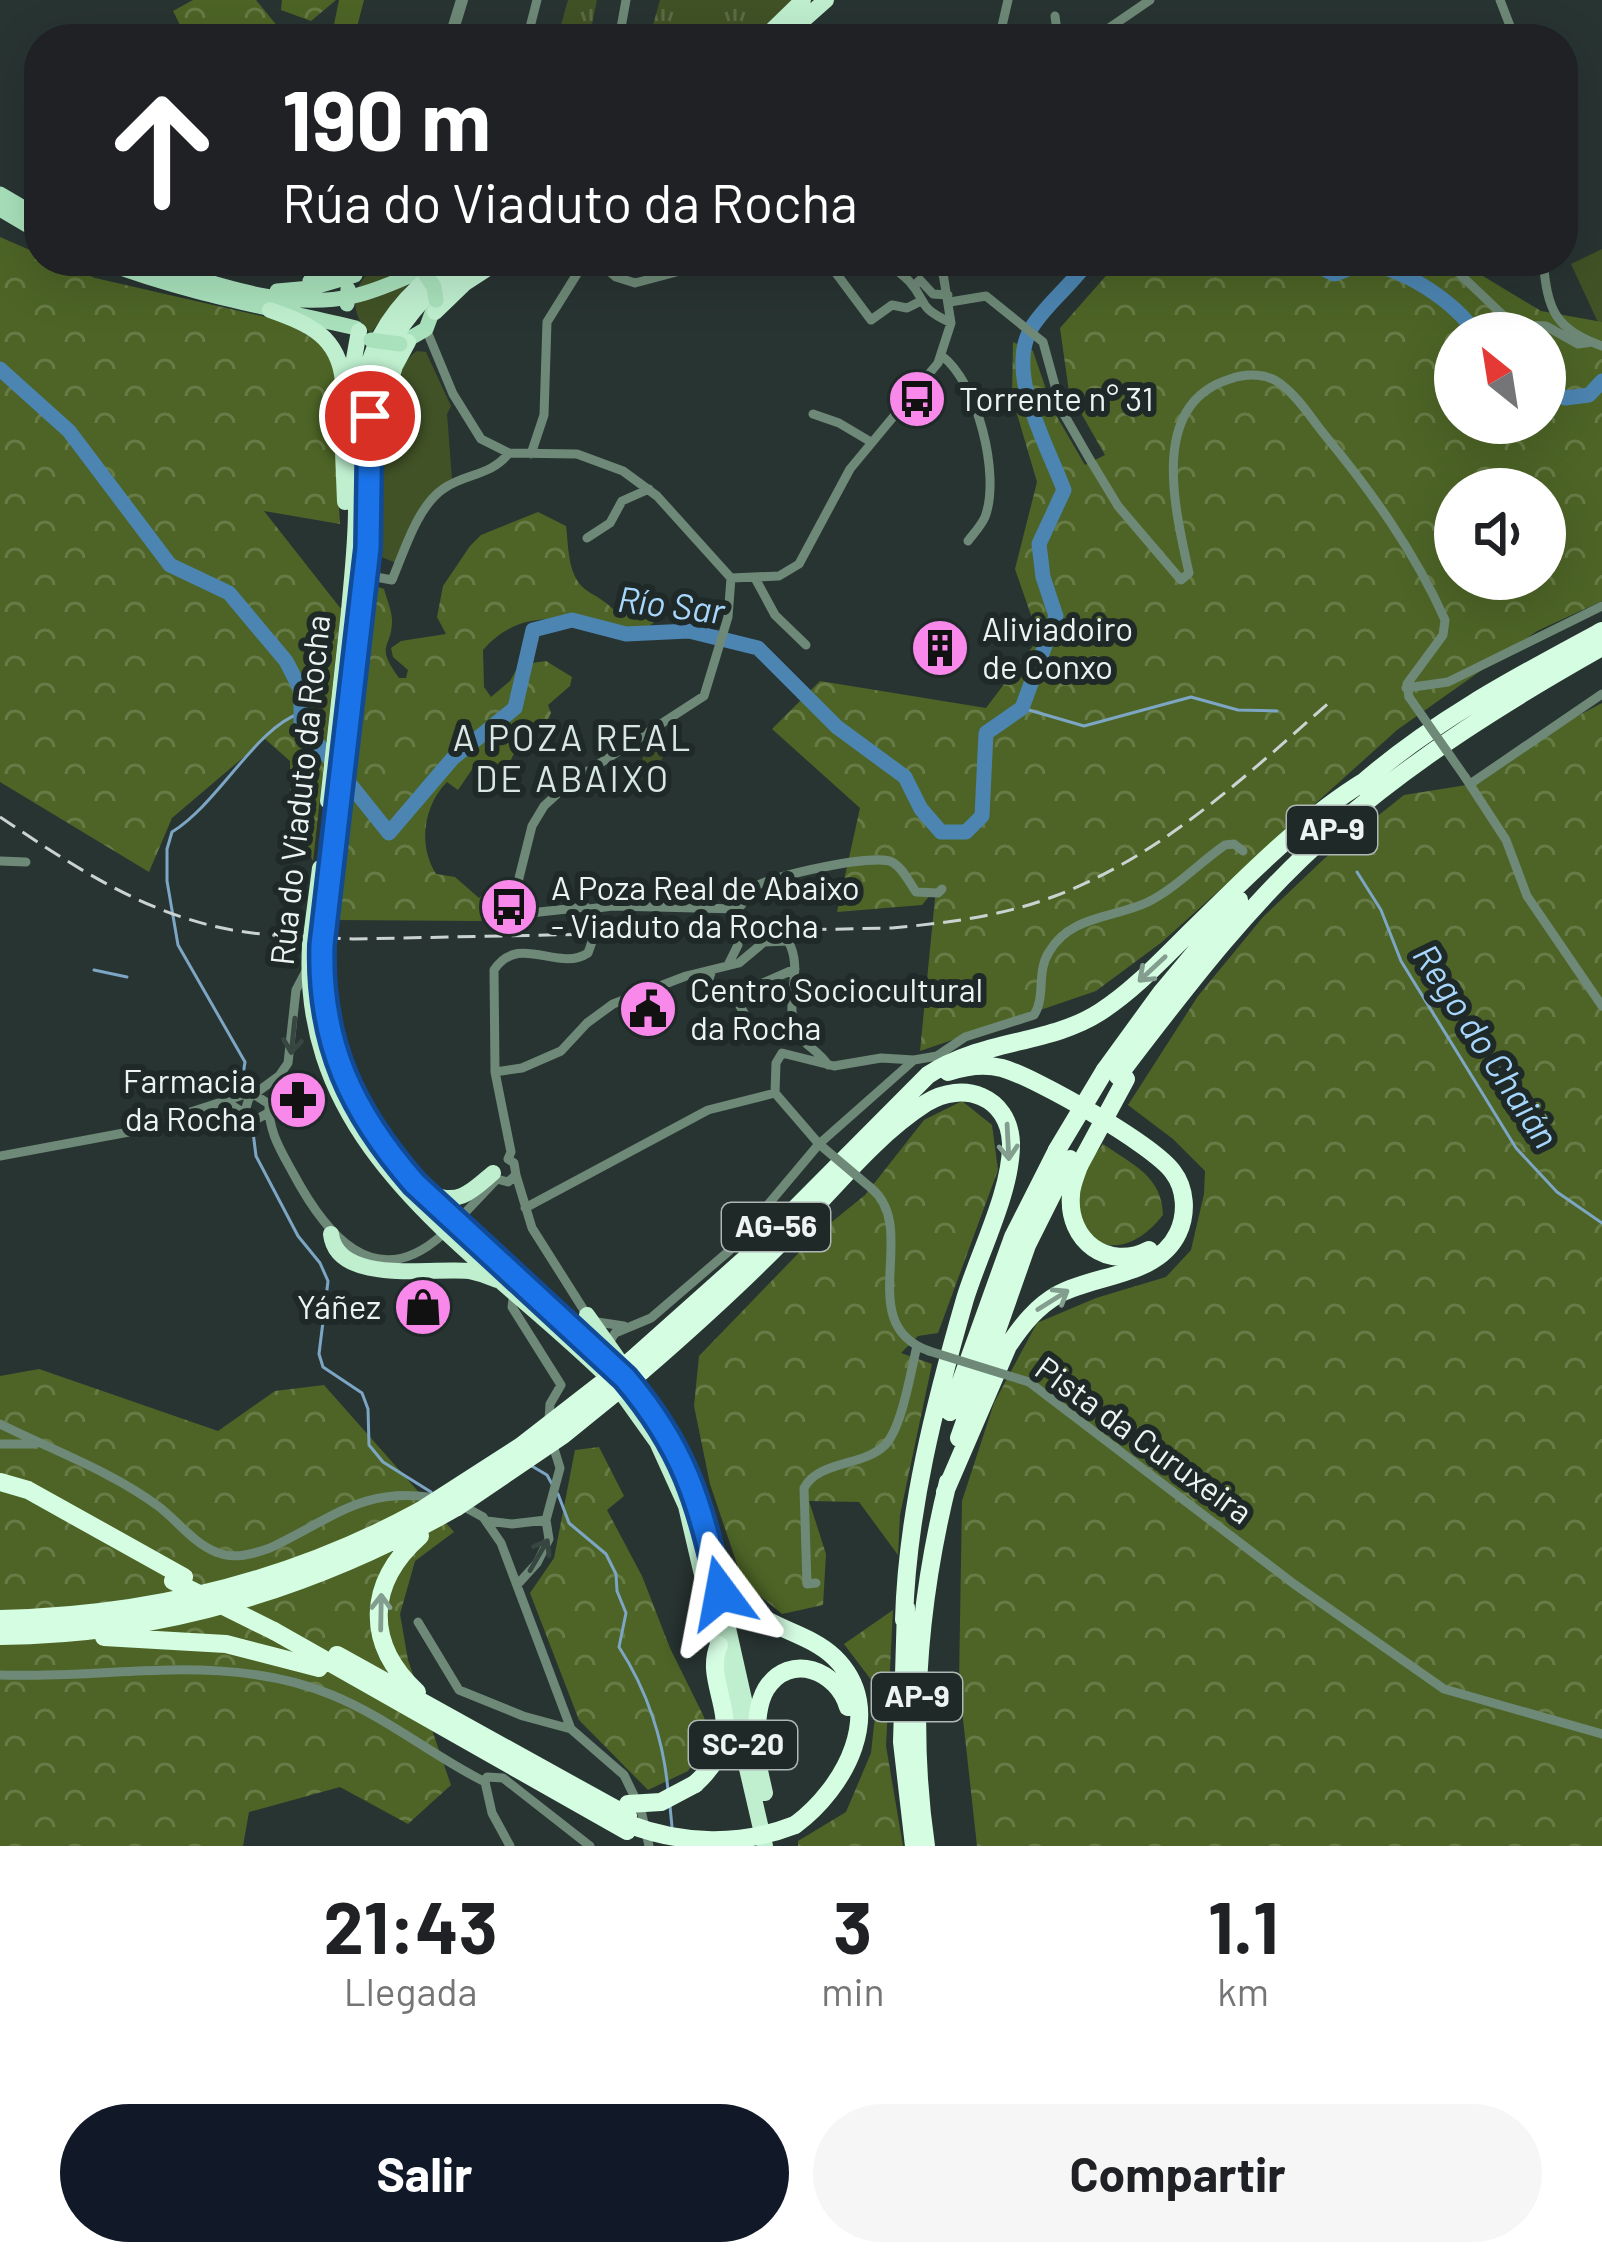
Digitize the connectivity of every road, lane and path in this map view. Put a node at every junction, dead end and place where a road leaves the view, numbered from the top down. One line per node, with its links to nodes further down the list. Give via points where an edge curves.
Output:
1 (803, 0): 5 (highway)
2 (826, 0): 6 (highway)
3 (1150, 0): 8 (street)
4 (1055, 16): 7 (street)
5 (778, 24)
6 (799, 24)
7 (1056, 24)
8 (1115, 24)
9 (0, 189): 10 (main road)
10 (24, 211)
11 (143, 276): 31 (main road)
12 (193, 276): 28 (main road)
13 (411, 276): 28 (main road, via 335,300 293,301)
14 (426, 276): 34 (main road, bridge, via 434,287)
15 (429, 276): 32 (highway, SC-20)
16 (453, 276): 32 (highway, SC-20)
17 (476, 276): 34 (highway)
18 (576, 276): 42 (street, via 547,322 544,415)
19 (615, 276): 20 (street, via 635,283)
20 (661, 276)
21 (838, 276): 30 (street, via 871,320 892,304)
22 (903, 276): 27 (street)
23 (944, 276): 29 (street)
24 (1459, 276): 36 (street, via 1507,319)
25 (1546, 276): 36 (street, via 1552,314)
26 (353, 278): 28 (main road, via 311,288); 35 (main road)
27 (914, 286): 29 (street, via 920,280); 30 (street)
28 (232, 287)
29 (949, 299): 33 (street); 54 (street, via 986,296 1045,346 1062,411 1088,458 1169,571 1184,580 1174,451 1182,415 1222,381 1279,381 1373,493 1444,620)
30 (920, 302): 33 (street)
31 (270, 310): 35 (main road); 38 (highway, via 330,341)
32 (404, 312): 46 (highway, Rúa do Viaduto da Rocha / SC-20, via 370,416); 49 (highway, Rúa do Viaduto da Rocha / SC-20, via 382,330 357,405)
33 (950, 323): 37 (street)
34 (420, 327): 35 (main road, bridge); 41 (street, via 471,426); 46 (highway, via 384,399)
35 (362, 333): 38 (highway)
36 (1597, 344)
37 (942, 356): 40 (street); 45 (street, via 959,373 986,444 987,506)
38 (345, 402): 49 (highway, via 342,447)
39 (814, 414): 40 (street)
40 (871, 442): 48 (street, via 799,564)
41 (508, 453): 42 (street); 49 (street, via 495,468 434,496 392,580)
42 (531, 454): 43 (street, via 594,458)
43 (649, 489): 44 (street, via 622,501 610,523); 47 (street)
44 (587, 538)
45 (968, 541)
46 (368, 548): 49 (highway, Rúa do Viaduto da Rocha / SC-20)
47 (730, 578): 48 (street); 62 (street, via 707,691 568,784 535,820 513,902 530,913)
48 (755, 578): 52 (street, via 775,615)
49 (358, 581): 65 (highway, Rúa do Viaduto da Rocha / SC-20, bridge)
50 (1602, 606): 54 (street, via 1448,682)
51 (1602, 631): 56 (highway, AP-9, via 1507,682)
52 (806, 645)
53 (1602, 647): 79 (highway, AP-9, via 1514,696 1352,813 1246,916)
54 (1407, 693): 57 (street, bridge)
55 (1602, 694): 57 (street)
56 (1366, 781): 79 (highway, AP-9, via 1232,907 1161,993); 80 (highway, one-way to 80, via 1099,1013 962,1055)
57 (1468, 781): 72 (street, via 1506,840 1528,896)
58 (1243, 851): 76 (street, via 1225,845 1145,904 1060,937 1041,970 1034,1016)
59 (0, 861): 60 (street)
60 (26, 862)
61 (942, 889): 62 (street, via 916,892 902,870 878,858 808,868 757,886 737,910)
62 (589, 909): 63 (street)
63 (592, 922)
64 (592, 939): 78 (street, via 580,959 520,951 498,963)
65 (316, 945): 67 (highway, Rúa do Viaduto da Rocha / SC-20); 95 (highway, Rúa do Viaduto da Rocha / SC-20, via 342,1073 372,1132)
66 (738, 945): 68 (street)
67 (309, 964): 82 (street, one-way to 82, via 296,990 288,1064); 100 (highway, Rúa do Viaduto da Rocha / SC-20, via 328,1071 354,1127 403,1190)
68 (728, 965): 69 (street, via 764,942 788,941); 70 (street)
69 (796, 969): 73 (street, via 749,989 740,1006); 74 (street)
70 (711, 973): 71 (street); 78 (street, via 613,1004 561,1051)
71 (701, 1002)
72 (1602, 1006)
73 (748, 1020)
74 (797, 1035): 75 (street); 77 (street)
75 (782, 1053): 77 (street); 81 (street)
76 (914, 1060): 77 (street); 88 (street)
77 (828, 1065)
78 (495, 1072): 92 (street)
79 (1116, 1075): 91 (highway, AP-9, bridge)
80 (914, 1088): 105 (highway, AG-56); 111 (highway, one-way to 80, via 1022,1325 1057,1295 1151,1262 1180,1227 1184,1200 1158,1157 1029,1078 964,1067)
81 (775, 1094): 88 (street); 96 (street, via 708,1110)
82 (256, 1095): 83 (street); 84 (street); 85 (street, via 267,1100)
83 (209, 1107): 84 (street); 89 (street, via 130,1132)
84 (245, 1112): 86 (street)
85 (268, 1113): 86 (street); 87 (street)
86 (257, 1120): 87 (street)
87 (272, 1135): 98 (street)
88 (819, 1144): 102 (street, via 729,1251); 104 (street, bridge, via 880,1196 893,1320)
89 (0, 1156)
90 (863, 1158): 91 (highway, via 943,1082 998,1076 1152,1161 1171,1188 1169,1231 1144,1254 1091,1250 1075,1227); 105 (highway, AG-56, via 758,1266); 121 (highway, one-way to 121, via 949,1092 989,1100 1011,1138 915,1503)
91 (1069, 1158): 111 (highway, AP-9, via 1002,1309); 121 (highway, AP-9, via 1013,1237 954,1394)
92 (508, 1159): 93 (street); 94 (street, via 496,1162)
93 (516, 1175): 94 (street, via 508,1182); 96 (street)
94 (495, 1176): 95 (highway, via 452,1200); 97 (street)
95 (415, 1184): 105 (highway, Rúa do Viaduto da Rocha / SC-20)
96 (525, 1208): 101 (street)
97 (461, 1217)
98 (331, 1234): 99 (street, via 357,1252 386,1258 416,1253); 100 (highway, via 339,1253 367,1268 473,1271)
99 (442, 1235)
100 (509, 1287): 105 (highway, Rúa do Viaduto da Rocha / SC-20); 113 (street, via 512,1307 560,1390 548,1409 560,1468)
101 (586, 1315): 102 (street); 103 (highway)
102 (634, 1326): 103 (street, via 615,1333)
103 (608, 1346): 106 (highway)
104 (916, 1346): 118 (street, via 887,1443 815,1475 804,1488 807,1584); 131 (street, Pista da Curuxeira, bridge, via 1029,1382 1444,1689)
105 (629, 1374): 106 (highway, SC-20); 112 (highway, AG-56, bridge, via 536,1435); 112 (highway, AG-56, bridge, via 530,1459); 126 (highway, SC-20, via 673,1471)
106 (641, 1397): 117 (highway, SC-20, via 684,1461)
107 (0, 1424): 109 (street)
108 (0, 1444): 109 (street)
109 (40, 1444): 114 (street, via 146,1498 225,1555 254,1554 390,1494 444,1499)
110 (0, 1486): 123 (highway, bridge)
111 (945, 1492): 143 (highway, AP-9, via 917,1653)
112 (439, 1514): 120 (highway, AG-56, via 229,1589 101,1613); 124 (highway, AG-56, via 362,1557 261,1596); 129 (highway, one-way to 112, via 390,1663 378,1604 394,1561)
113 (547, 1520): 115 (street); 119 (street, one-way to 113, via 546,1548)
114 (487, 1521): 115 (street); 116 (street)
115 (512, 1524): 116 (street)
116 (501, 1543): 119 (street)
117 (713, 1559): 132 (highway, SC-20); 136 (highway, via 742,1603 823,1648 853,1685 858,1729 846,1768 827,1798)
118 (816, 1583)
119 (518, 1585): 130 (street)
120 (0, 1619)
121 (904, 1620): 142 (highway, AP-9, via 902,1742)
122 (418, 1622): 130 (street, via 460,1690)
123 (277, 1628): 128 (highway); 129 (highway)
124 (51, 1635): 125 (highway, AG-56); 128 (highway, via 226,1644)
125 (0, 1636)
126 (719, 1645): 135 (highway, bridge, via 724,1739 713,1764 695,1784); 140 (highway, SC-20)
127 (0, 1675): 133 (street, via 260,1673 333,1695)
128 (364, 1685): 134 (highway)
129 (434, 1708): 134 (highway)
130 (572, 1729): 139 (street, via 625,1775)
131 (1602, 1734)
132 (756, 1748): 136 (highway, via 758,1714 783,1673 808,1668 837,1683 850,1711 846,1746 831,1780); 141 (highway, SC-20)
133 (485, 1782): 137 (street); 138 (street, via 502,1778)
134 (574, 1793): 135 (highway)
135 (628, 1819): 136 (highway, bridge, via 720,1838); 139 (highway)
136 (793, 1821)
137 (510, 1846)
138 (590, 1846)
139 (652, 1846)
140 (765, 1846)
141 (776, 1846)
142 (914, 1846)
143 (926, 1846)

